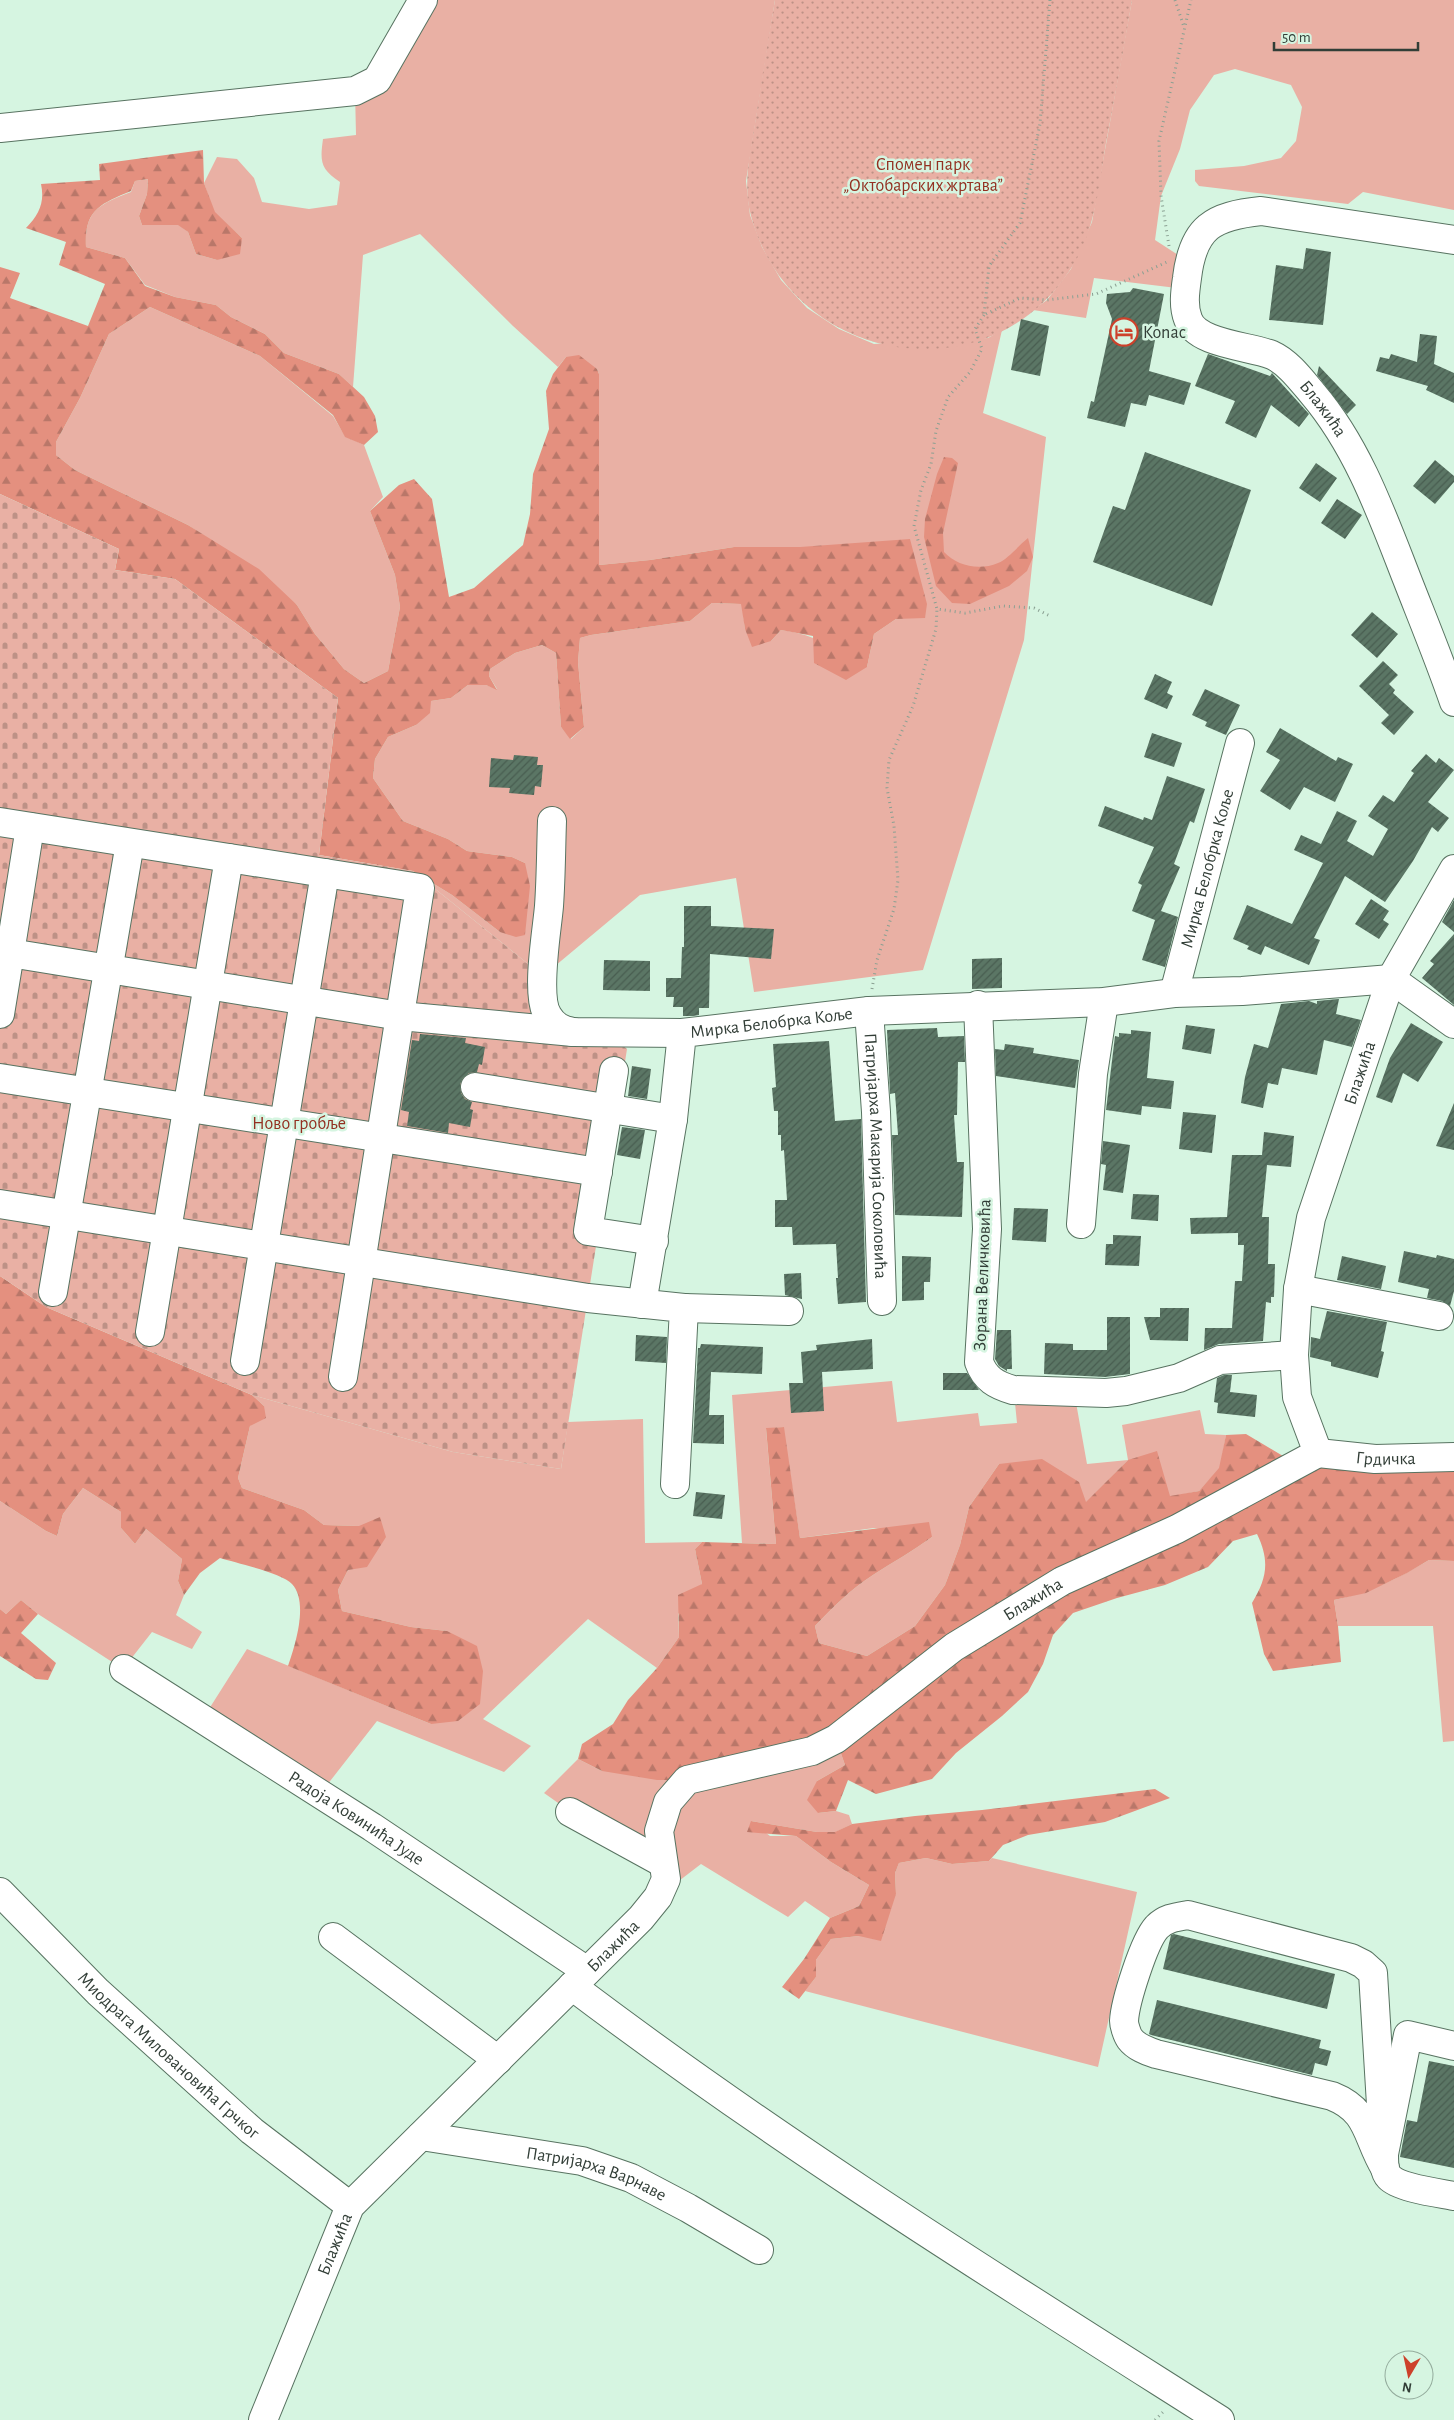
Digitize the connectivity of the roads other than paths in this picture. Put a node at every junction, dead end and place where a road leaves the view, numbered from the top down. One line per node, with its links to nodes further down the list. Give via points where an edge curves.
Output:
1 (423, 0): 2 (street, via 376,80 355,91)
2 (8, 127)
3 (1454, 240): 4 (street, Блажића, via 1261,211 1232,214 1216,221 1195,244 1185,289 1188,322 1204,337 1273,356 1296,374 1352,451 1380,511)
4 (1452, 689)
5 (1240, 743): 17 (street, Мирка Белобрка Коље)
6 (0, 822): 8 (street)
7 (552, 822): 25 (street, via 544,1003 548,1016 560,1029)
8 (30, 827): 9 (street); 13 (street)
9 (130, 843): 10 (street); 14 (street)
10 (229, 858): 12 (street); 16 (street)
11 (1454, 869): 15 (street, Блажића)
12 (325, 873): 18 (street); 23 (street, via 420,888)
13 (5, 952): 14 (street); 22 (street)
14 (108, 969): 16 (street); 30 (street)
15 (1391, 979): 17 (street, Мирка Белобрка Коље); 24 (street); 44 (street, Блажића, via 1311,1218)
16 (208, 985): 18 (street); 31 (street)
17 (1174, 993): 19 (street, Мирка Белобрка Коље)
18 (304, 1000): 23 (street); 34 (street)
19 (1104, 1002): 20 (street, Мирка Белобрка Коље); 39 (street, via 1093,1074)
20 (978, 1005): 21 (street, Мирка Белобрка Коље); 52 (street, Зорана Величковића, via 987,1229 978,1362 984,1375 998,1386 1013,1390 1106,1393 1135,1390 1179,1378 1220,1360)
21 (869, 1011): 26 (street, Мирка Белобрка Коље); 46 (street, Патријарха Макарија Соколовића)
22 (0, 1014)
23 (400, 1016): 25 (street); 35 (street)
24 (1454, 1024)
25 (573, 1032): 26 (street)
26 (682, 1033): 33 (street, Мирка Белобрка Коље)
27 (614, 1071): 32 (street)
28 (0, 1078): 30 (street)
29 (475, 1088): 32 (street)
30 (87, 1092): 31 (street); 38 (street)
31 (188, 1108): 34 (street); 40 (street)
32 (608, 1109): 33 (street); 36 (street)
33 (673, 1118): 41 (street, Мирка Белобрка Коље)
34 (284, 1123): 35 (street); 42 (street)
35 (380, 1138): 36 (street); 43 (street)
36 (598, 1172): 41 (street, via 588,1231)
37 (0, 1204): 38 (street)
38 (66, 1215): 40 (street); 45 (street)
39 (1081, 1224)
40 (167, 1231): 42 (street); 51 (street)
41 (654, 1241): 47 (street, Мирка Белобрка Коље)
42 (264, 1246): 43 (street); 53 (street)
43 (361, 1262): 47 (street); 54 (street)
44 (1298, 1289): 50 (street); 52 (street, Блажића)
45 (53, 1292)
46 (882, 1301)
47 (642, 1304): 48 (street)
48 (684, 1308): 49 (street); 57 (street)
49 (789, 1311)
50 (1439, 1316)
51 (150, 1332)
52 (1294, 1355): 55 (street, Блажића, via 1297,1397)
53 (244, 1361)
54 (343, 1377)
55 (1318, 1453): 56 (street, Грдичка, via 1375,1459); 60 (street, Блажића, via 1177,1529 1062,1581 954,1646 836,1739 812,1751 687,1780 668,1802 659,1832)
56 (1454, 1457)
57 (675, 1484)
58 (124, 1669): 63 (street, Радоја Ковинића Јуде, via 372,1828)
59 (570, 1812): 60 (street)
60 (663, 1863): 63 (street, Блажића, via 666,1879 658,1897)
61 (0, 1892): 69 (street, Миодрага Миловановића Грчког, via 98,1992 252,2132)
62 (333, 1937): 65 (street)
63 (580, 1978): 65 (street, Блажића); 72 (street, Радоја Ковинића Јуде, via 644,2040 842,2175)
64 (1454, 2046): 67 (street, via 1408,2035)
65 (498, 2060): 66 (street, Блажића)
66 (421, 2136): 69 (street, Блажића); 70 (street, Патријарха Варнаве, via 582,2161 631,2178)
67 (1390, 2169): 67 (street, via 1373,1973 1364,1964 1350,1958 1188,1915 1170,1918 1156,1928 1144,1951 1127,2004 1124,2023 1129,2039 1156,2054 1348,2102 1360,2115); 68 (street)
68 (1454, 2196)
69 (350, 2206): 71 (street, Блажића)
70 (759, 2250)
71 (263, 2420)
72 (1220, 2420)

